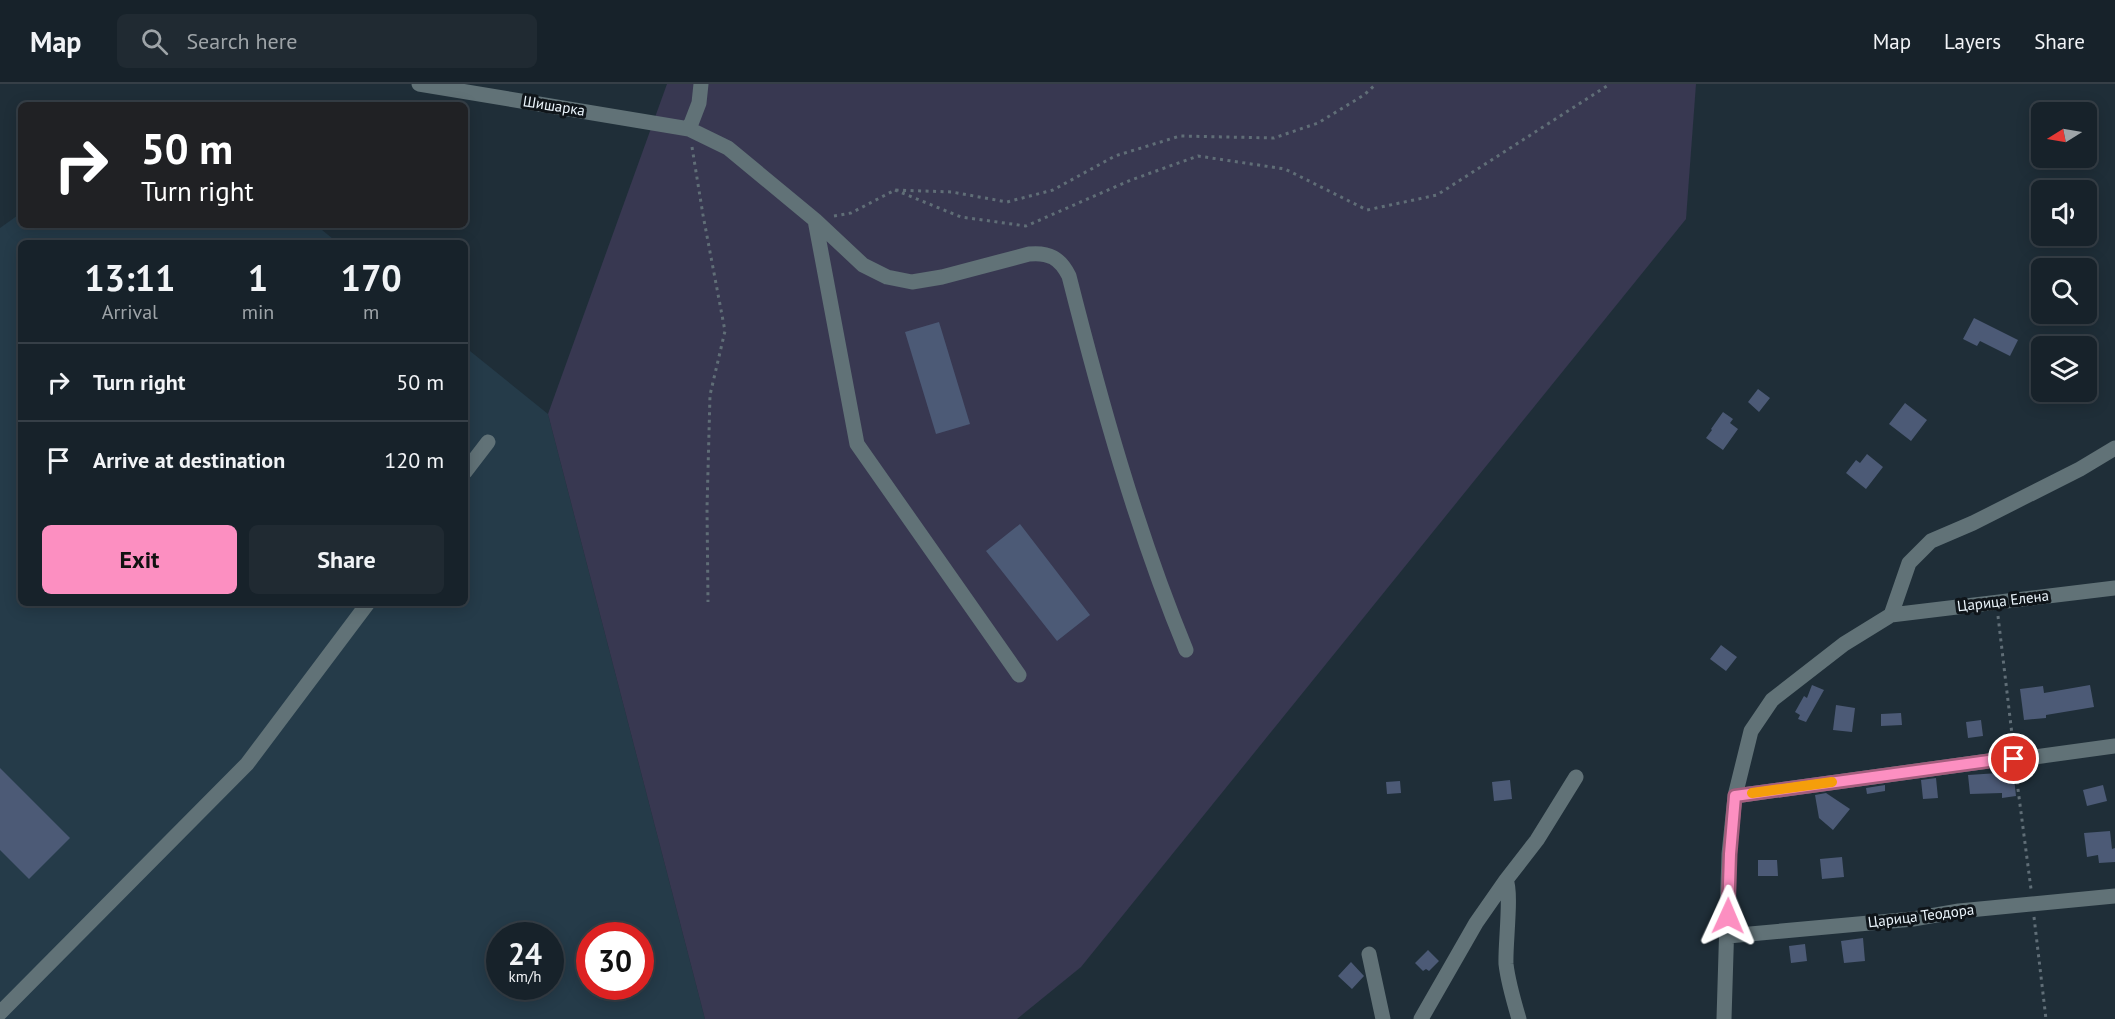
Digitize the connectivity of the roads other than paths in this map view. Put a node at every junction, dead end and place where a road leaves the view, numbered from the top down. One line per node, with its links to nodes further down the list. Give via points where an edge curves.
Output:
1 (418, 84): 3 (street, Шишарка)
2 (701, 84): 3 (street)
3 (689, 129): 4 (street, Шишарка, via 728,148)
4 (815, 220): 11 (street, Шишарка, via 863,265 887,277 912,282 1041,253 1054,256 1063,264 1158,584); 12 (street, via 856,444)
5 (488, 442): 7 (street)
6 (2115, 448): 10 (street, via 1931,541 1909,563)
7 (468, 468)
8 (2115, 588): 10 (street, Царица Елена)
9 (366, 606): 20 (street, via 247,764)
10 (1891, 615): 15 (street, via 1844,644 1772,700 1751,731)
11 (1186, 650)
12 (1019, 675)
13 (2115, 746): 15 (street)
14 (1576, 777): 16 (street, via 1537,840)
15 (1735, 796): 18 (street)
16 (1506, 880): 22 (street, via 1476,923); 23 (street, via 1506,966)
17 (2115, 896): 18 (street, Царица Теодора)
18 (1728, 936): 24 (street)
19 (1369, 954): 21 (street)
20 (0, 1013)
21 (1383, 1019)
22 (1421, 1019)
23 (1519, 1019)
24 (1724, 1019)

